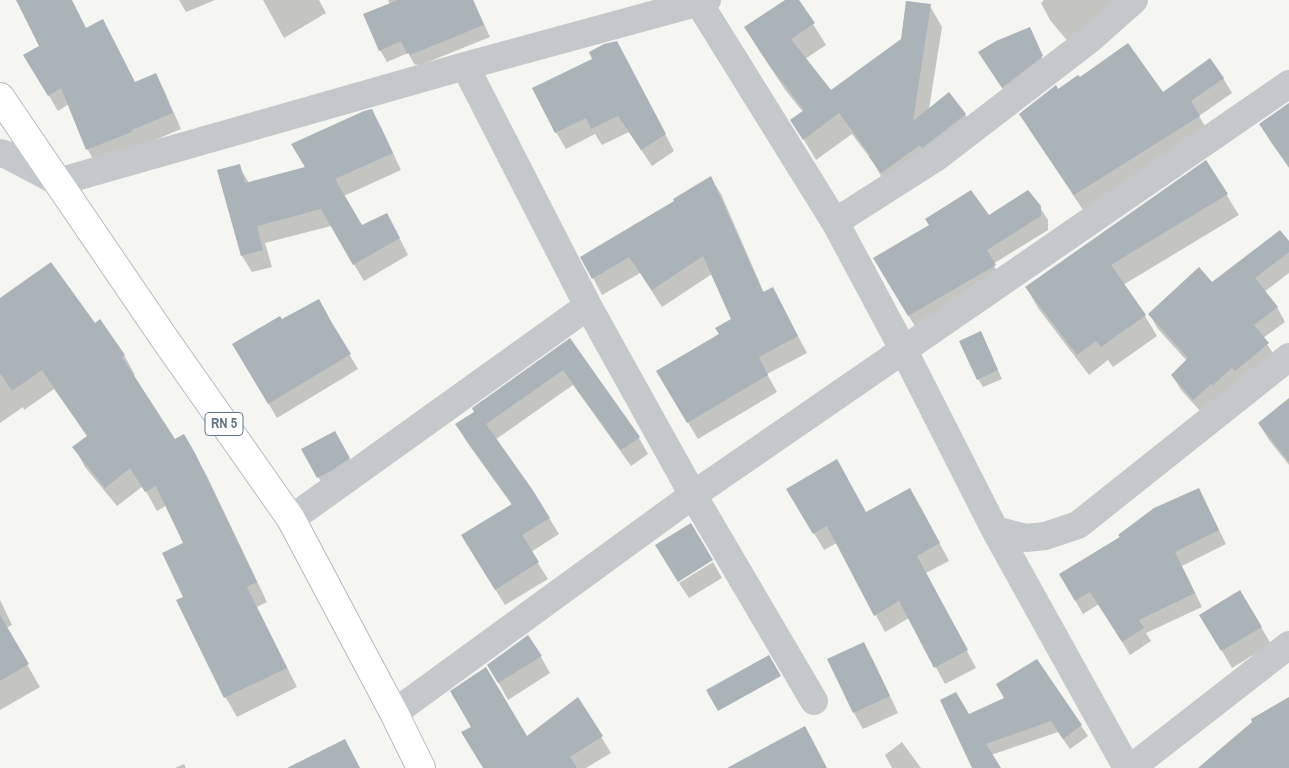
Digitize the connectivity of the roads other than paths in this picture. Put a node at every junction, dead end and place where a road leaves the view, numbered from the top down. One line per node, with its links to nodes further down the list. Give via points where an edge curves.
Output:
1 (1134, 0): 8 (street, via 1089,40 936,156)
2 (703, 1): 3 (street); 8 (street)
3 (465, 66): 7 (street); 9 (street)
4 (1289, 84): 10 (street)
5 (0, 97): 7 (main road, RN 5 / RN 5)
6 (0, 152): 7 (street)
7 (58, 182): 13 (main road, RN 5 / RN 5)
8 (835, 222): 10 (street)
9 (588, 306): 12 (street); 13 (street)
10 (903, 349): 12 (street); 14 (street)
11 (1289, 357): 14 (street, via 1078,525 1045,536 1026,538)
12 (694, 495): 16 (street); 17 (street)
13 (291, 519): 17 (main road, RN 5 / RN 5)
14 (995, 530): 19 (street)
15 (1289, 645): 19 (street)
16 (814, 700)
17 (394, 713): 18 (main road, RN 5 / RN 5)
18 (421, 768)
19 (1129, 768)

